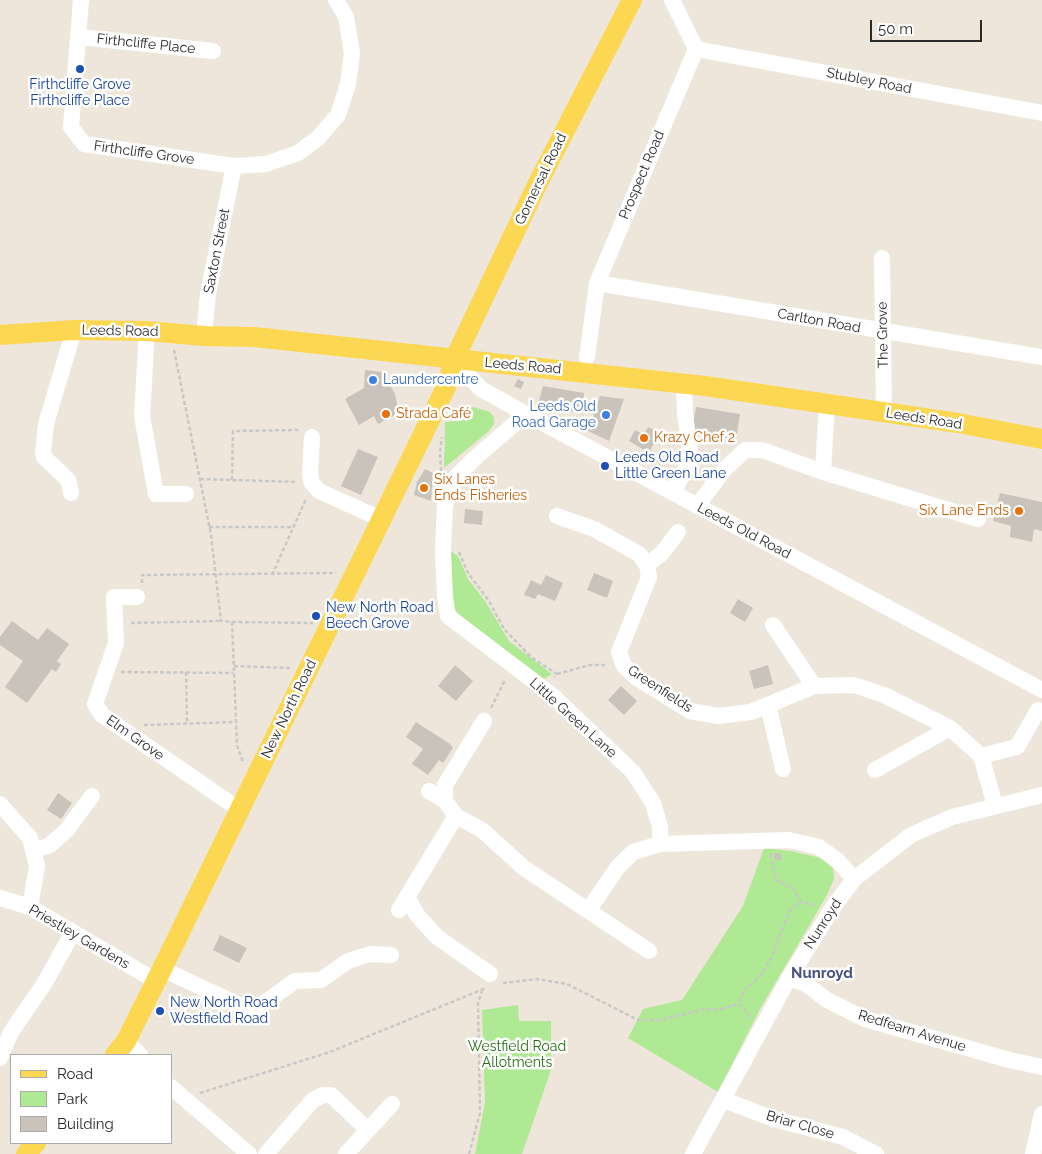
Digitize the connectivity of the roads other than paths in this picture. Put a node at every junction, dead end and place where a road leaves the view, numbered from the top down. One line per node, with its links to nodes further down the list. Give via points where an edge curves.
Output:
1 (81, 0): 5 (street, Firthcliffe Grove)
2 (336, 0): 9 (street, Firthcliffe Grove, via 346,17 352,53 348,84 338,115 318,138 298,152 266,164)
3 (632, 0): 19 (main road, Gomersal Road, via 538,183)
4 (672, 0): 6 (street)
5 (79, 37): 7 (street, Firthcliffe Place); 9 (street, Firthcliffe Grove, via 71,127 84,144)
6 (696, 49): 8 (street, Stubley Road); 11 (street, Prospect Road)
7 (213, 51)
8 (1042, 113)
9 (234, 166): 16 (street, Saxton Street, via 208,293)
10 (882, 258): 14 (street, The Grove)
11 (597, 283): 14 (street, Carlton Road); 17 (street, Prospect Road)
12 (74, 330): 13 (main road, Leeds Road); 15 (main road, Leeds Road); 27 (street, via 46,424 43,453 68,480)
13 (148, 331): 16 (main road, Leeds Road); 29 (street, via 142,416 156,494)
14 (883, 332): 18 (street, Carlton Road); 22 (street, The Grove)
15 (0, 335)
16 (204, 336): 19 (main road, Leeds Road, via 254,337)
17 (587, 357)
18 (1042, 357)
19 (454, 360): 20 (main road, Leeds Road); 23 (street, Leeds Old Road, via 481,389); 32 (main road, New North Road, via 446,387)
20 (684, 384): 21 (main road, Leeds Road); 28 (street, via 691,458)
21 (827, 404): 22 (main road, Leeds Road); 26 (street)
22 (884, 412): 25 (main road, Leeds Road)
23 (526, 414): 28 (street, Leeds Old Road); 55 (street, Little Green Lane, via 455,478 445,505 444,597 448,616 541,686 633,772 653,804 660,827)
24 (312, 437): 32 (street, via 312,483 319,491)
25 (1042, 440)
26 (823, 472): 30 (street, via 762,450 745,450 724,470); 33 (street)
27 (71, 493)
28 (673, 493): 30 (street, Leeds Old Road)
29 (186, 494)
30 (698, 506): 39 (street, Leeds Old Road)
31 (557, 516): 35 (street, via 594,529 638,554)
32 (381, 519): 53 (main road, New North Road)
33 (978, 519)
34 (678, 532): 35 (street, via 662,553)
35 (647, 565): 40 (street, Greenfields, via 649,577 620,652 624,666 637,678 690,711 718,716 751,712)
36 (137, 597): 53 (street, Elm Grove, via 114,597 116,643 95,704 102,716)
37 (773, 625): 38 (street)
38 (814, 686): 40 (street, Greenfields); 43 (street, Greenfields, via 854,685 884,695)
39 (1042, 690)
40 (768, 706): 45 (street)
41 (1038, 710): 44 (street, via 1017,747)
42 (484, 721): 50 (street, via 444,785)
43 (950, 728): 44 (street, Greenfields); 46 (street)
44 (981, 756): 52 (street)
45 (783, 769)
46 (875, 770)
47 (429, 791): 50 (street)
48 (1042, 795): 52 (street, Nunroyd)
49 (92, 796): 56 (street, via 66,831 50,845)
50 (445, 801): 54 (street)
51 (0, 804): 56 (street, via 30,838)
52 (995, 805): 57 (street, Nunroyd, via 952,817 911,835)
53 (240, 810): 64 (main road, New North Road)
54 (456, 816): 60 (street, via 482,830 524,868); 66 (street, via 403,903)
55 (660, 844): 57 (street, via 789,840 818,847 838,861); 60 (street, via 633,852 617,868)
56 (33, 851): 59 (street, via 37,866)
57 (854, 879): 65 (street, Nunroyd)
58 (0, 898): 59 (street, Priestley Gardens)
59 (30, 908): 61 (street, Priestley Gardens)
60 (588, 911): 62 (street)
61 (73, 932): 64 (street, Priestley Gardens); 67 (street, via 44,984)
62 (649, 951)
63 (391, 956): 64 (street, Priestley Gardens, via 370,954 348,961 321,980 295,981 250,1010)
64 (159, 975): 68 (main road, New North Road)
65 (789, 978): 70 (street, Redfearn Avenue, via 806,984 827,1000 866,1019); 72 (street, Nunroyd)
66 (492, 981)
67 (5, 1029): 69 (street)
68 (127, 1051)
69 (0, 1058)
70 (1042, 1067)
71 (177, 1092): 78 (street)
72 (724, 1100): 81 (street, Nunroyd); 82 (street, Briar Close, via 774,1119 843,1137)
73 (392, 1104): 75 (street)
74 (1042, 1114): 83 (street)
75 (368, 1130): 79 (street, via 331,1095 323,1095 313,1100); 80 (street)
76 (35, 1144): 77 (main road)
77 (26, 1154)
78 (249, 1154)
79 (266, 1154)
80 (346, 1154)
81 (692, 1154)
82 (876, 1154)
83 (1033, 1154)

